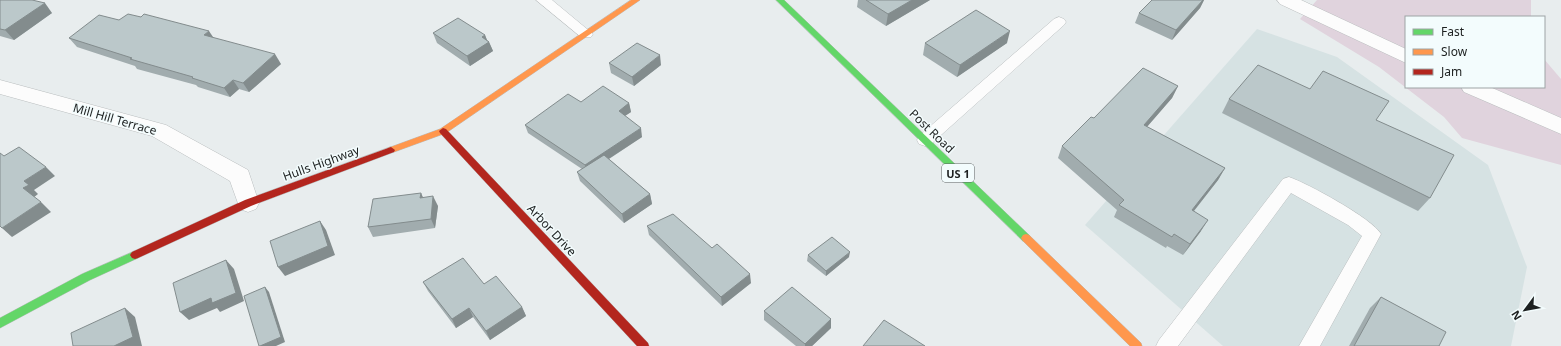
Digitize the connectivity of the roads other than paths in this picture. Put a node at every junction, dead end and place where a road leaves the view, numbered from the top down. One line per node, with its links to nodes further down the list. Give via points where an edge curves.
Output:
1 (543, 0): 6 (lane)
2 (636, 0): 6 (street, Hulls Highway)
3 (780, 0): 12 (street, Post Road / US 1)
4 (1286, 0): 7 (street)
5 (1059, 22): 12 (lane)
6 (586, 34): 11 (street, Hulls Highway)
7 (1405, 56)
8 (0, 87): 13 (street, Mill Hill Terrace, via 159,130 240,176)
9 (1473, 88): 10 (street)
10 (1561, 126)
11 (443, 131): 13 (street, Hulls Highway); 15 (street, Arbor Drive)
12 (925, 140): 16 (street, Post Road / US 1)
13 (248, 203): 14 (street, Hulls Highway, via 86,277)
14 (0, 323)
15 (644, 346)
16 (1137, 346)
17 (1166, 346): 18 (lane, via 1290,184 1354,220 1372,234)
18 (1309, 346)

